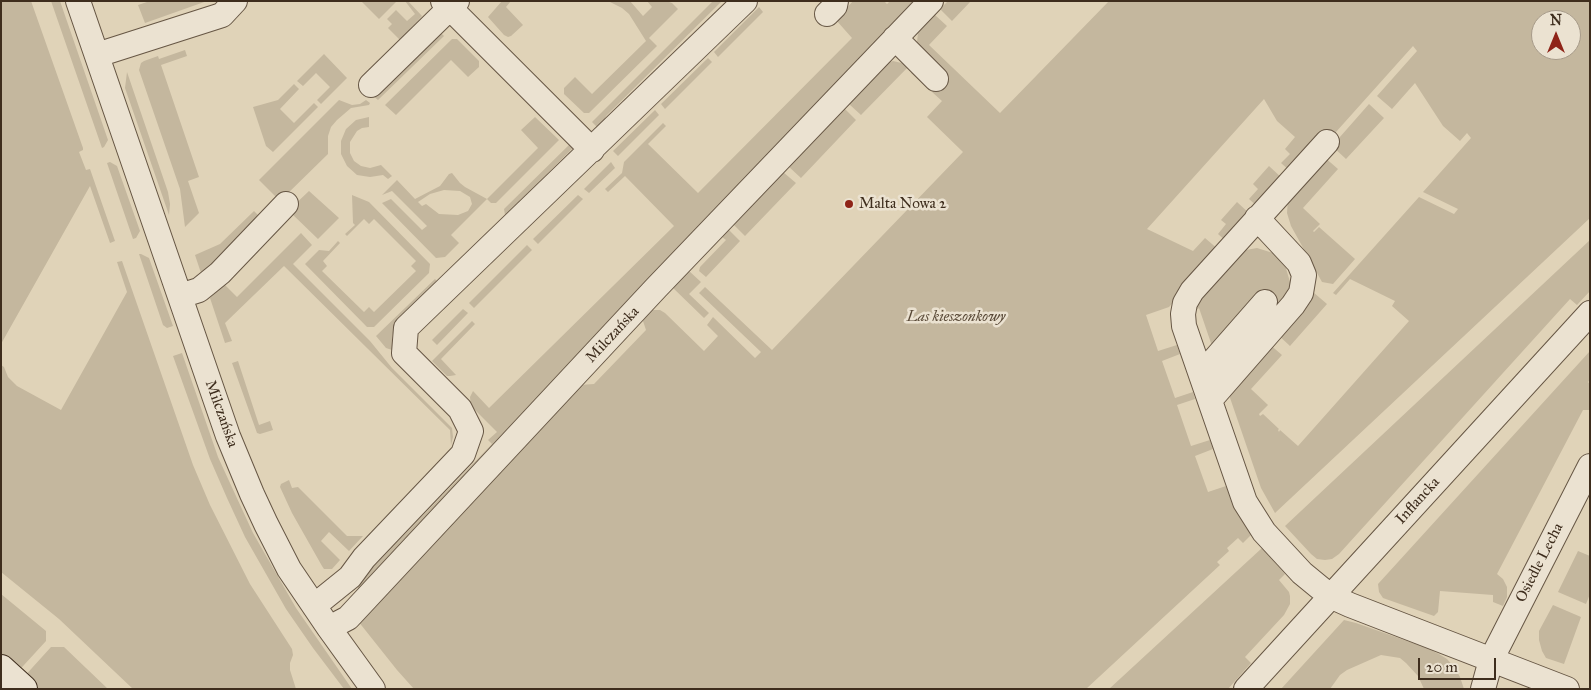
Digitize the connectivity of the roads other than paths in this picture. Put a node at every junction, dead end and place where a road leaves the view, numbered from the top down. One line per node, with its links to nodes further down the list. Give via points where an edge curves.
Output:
1 (78, 1): 7 (street, Milczańska)
2 (235, 1): 7 (street, via 222,15)
3 (746, 1): 11 (street)
4 (931, 1): 6 (street, Milczańska)
5 (450, 4): 9 (street); 11 (street)
6 (895, 38): 8 (street); 22 (street, Milczańska, via 348,618)
7 (97, 54): 14 (street, Milczańska)
8 (936, 79)
9 (371, 85)
10 (1327, 142): 13 (street)
11 (592, 150): 21 (street, via 406,328 404,352 460,409 471,431 463,454 364,558 350,577)
12 (286, 204): 14 (street, via 220,273 199,290)
13 (1257, 218): 17 (street, via 1185,303 1184,326); 18 (street, via 1299,263 1304,275 1301,293)
14 (180, 296): 21 (street, Milczańska, via 252,494 289,568)
15 (1265, 302): 17 (street)
16 (1590, 313): 20 (street, Inflancka)
17 (1201, 375): 18 (street)
18 (1210, 400): 20 (street, via 1245,502 1254,518 1302,573)
19 (1590, 466): 23 (street, Osiedle Lecha)
20 (1330, 596): 23 (street); 27 (street, Inflancka)
21 (314, 606): 22 (street, Milczańska)
22 (329, 628): 26 (street, Milczańska)
23 (1491, 660): 28 (street, Osiedle Lecha); 29 (street)
24 (1, 669): 25 (main road)
25 (23, 689)
26 (373, 689)
27 (1246, 689)
28 (1483, 689)
29 (1567, 689)

